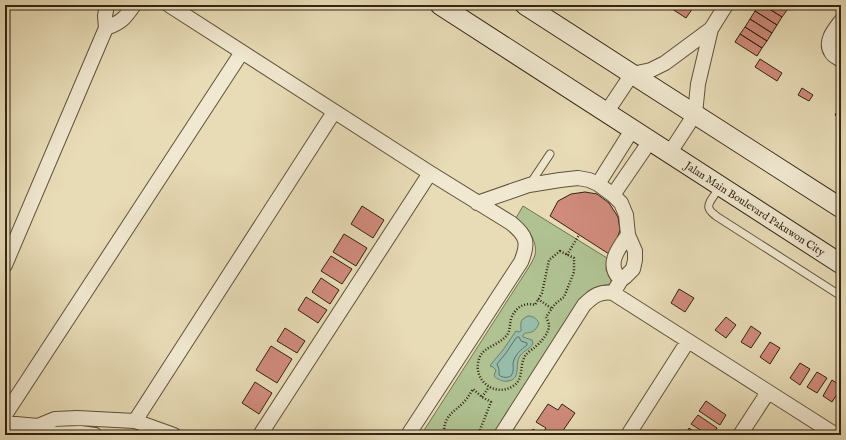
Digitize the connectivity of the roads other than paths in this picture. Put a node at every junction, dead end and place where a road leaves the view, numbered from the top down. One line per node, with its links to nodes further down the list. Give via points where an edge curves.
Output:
1 (107, 5): 8 (street)
2 (134, 5): 8 (street, via 118,24)
3 (169, 5): 10 (street)
4 (440, 5): 14 (street, Jalan Main Boulevard Pakuwon City)
5 (525, 5): 12 (street)
6 (726, 5): 9 (street)
7 (841, 21): 11 (street, via 829,43)
8 (106, 28): 29 (street)
9 (710, 29): 12 (street, via 665,63 651,70); 15 (street, via 698,84)
10 (242, 52): 13 (street); 35 (street)
11 (837, 58)
12 (632, 74): 14 (street); 15 (street)
13 (334, 112): 20 (street); 36 (street)
14 (606, 113): 16 (street, Jalan Main Boulevard Pakuwon City)
15 (695, 114): 19 (street); 26 (street)
16 (632, 130): 17 (street, Jalan Main Boulevard Pakuwon City); 21 (street)
17 (650, 141): 19 (street, Jalan Main Boulevard Pakuwon City); 24 (street)
18 (550, 154): 22 (lane)
19 (670, 154): 23 (street, Jalan Main Boulevard Pakuwon City)
20 (430, 173): 25 (street); 41 (street)
21 (598, 184): 22 (street, via 578,178); 24 (street)
22 (529, 186): 25 (street)
23 (720, 186): 28 (street, Jalan Main Boulevard Pakuwon City); 32 (lane, via 709,203 710,211)
24 (613, 195): 27 (street, via 621,203 626,215)
25 (477, 203): 42 (street, via 518,229 523,235 526,252)
26 (841, 208)
27 (628, 235): 30 (street, via 618,249 613,266); 30 (street, via 635,251 635,260 633,269)
28 (841, 264)
29 (5, 265)
30 (621, 280): 31 (street)
31 (613, 293): 33 (street); 43 (street, via 597,295 584,305)
32 (841, 296)
33 (688, 341): 34 (street); 44 (street)
34 (768, 392): 45 (street); 46 (street)
35 (5, 415)
36 (135, 421): 38 (street, via 55,419); 40 (street)
37 (5, 423): 38 (street)
38 (38, 426): 39 (street, via 51,434)
39 (95, 435)
40 (174, 435)
41 (260, 435)
42 (408, 435)
43 (501, 435)
44 (628, 435)
45 (740, 435)
46 (836, 435)

